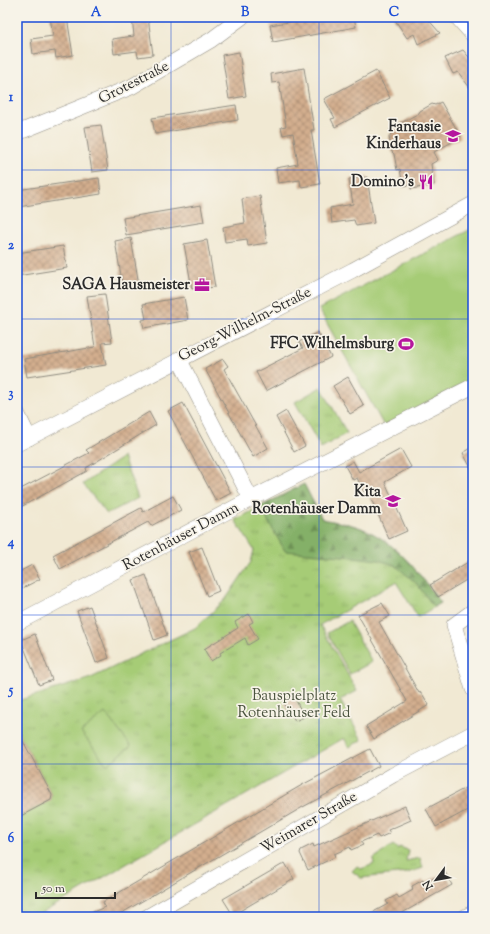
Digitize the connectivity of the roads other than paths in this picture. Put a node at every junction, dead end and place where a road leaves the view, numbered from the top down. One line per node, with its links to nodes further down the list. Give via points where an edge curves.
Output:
1 (242, 17): 4 (street, Grotestraße, via 211,40 131,87)
2 (457, 17): 3 (street)
3 (473, 35)
4 (17, 133)
5 (473, 204): 6 (street, Georg-Wilhelm-Straße, via 353,270)
6 (179, 359): 9 (street, Georg-Wilhelm-Straße); 10 (street)
7 (473, 386): 10 (street, Rotenhäuser Damm)
8 (17, 413): 9 (street)
9 (23, 441)
10 (251, 499): 12 (street, Rotenhäuser Damm)
11 (473, 611): 13 (street, via 454,625)
12 (17, 623)
13 (473, 689)
14 (473, 733): 16 (street, Weimarer Straße, via 393,775)
15 (473, 913): 17 (street)
16 (147, 917)
17 (465, 917)

